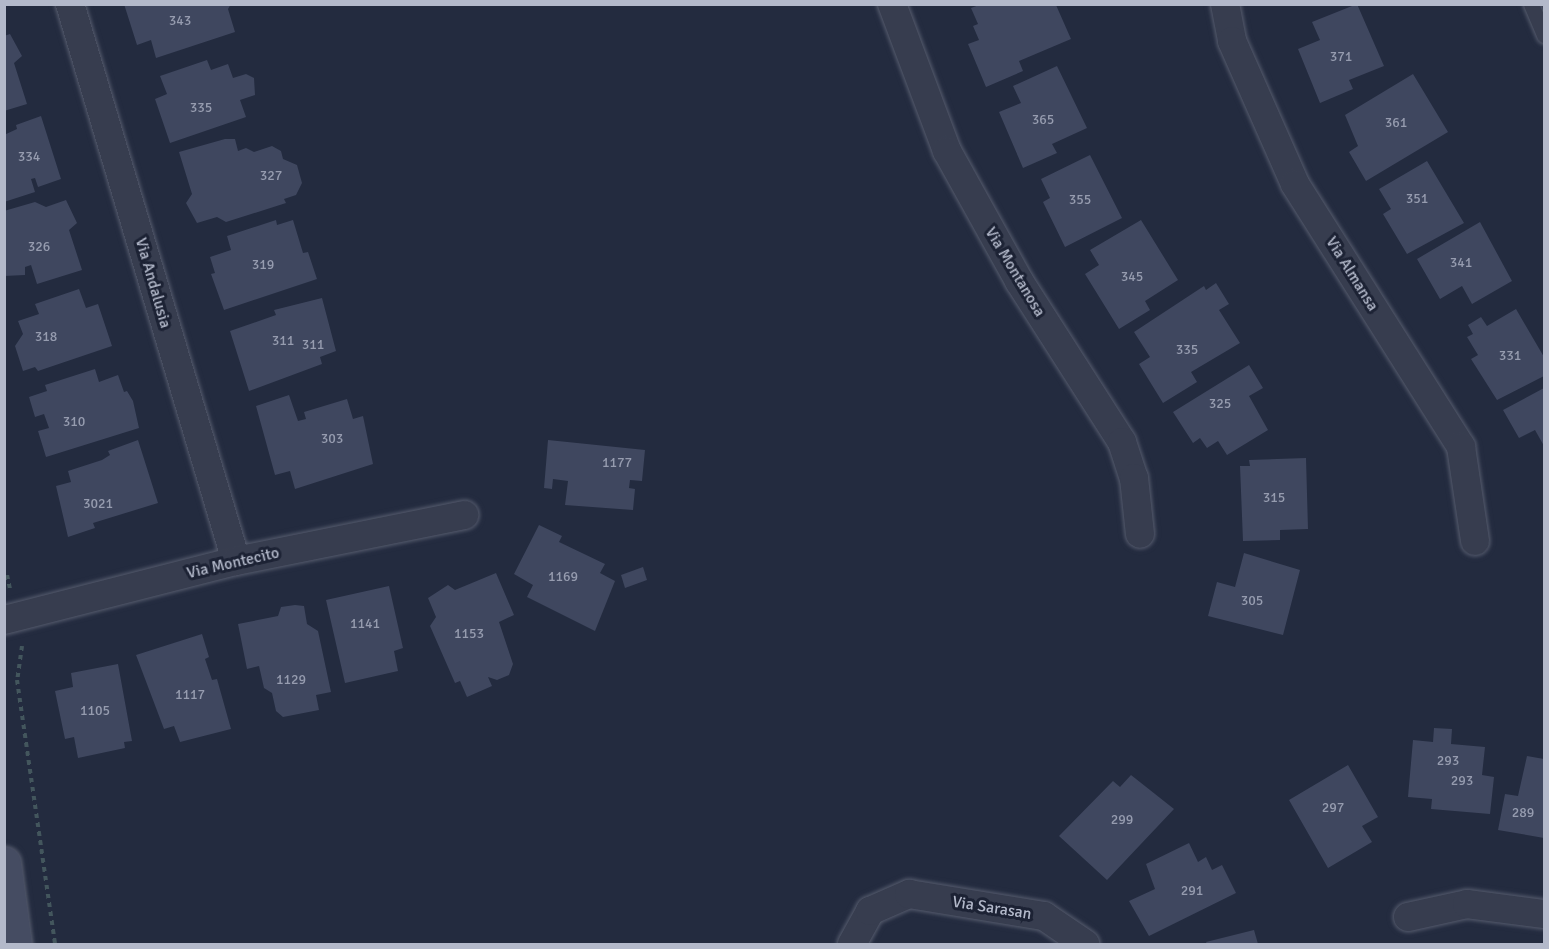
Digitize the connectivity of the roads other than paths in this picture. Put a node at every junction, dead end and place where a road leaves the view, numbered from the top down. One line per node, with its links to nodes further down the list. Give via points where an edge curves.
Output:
1 (70, 4): 9 (street, Via Andalusia)
2 (892, 4): 7 (street, Via Montanosa, via 947,151 1019,281 1122,442 1134,478)
3 (1225, 4): 8 (street, Via Almansa, via 1232,41 1295,184 1461,447)
4 (1531, 4): 5 (lane)
5 (1545, 35)
6 (464, 515): 9 (street, Via Montecito)
7 (1140, 534)
8 (1476, 541)
9 (236, 561): 10 (street, Via Montecito)
10 (10, 618)
11 (4, 863): 14 (main road)
12 (1545, 914): 13 (street, via 1467,904)
13 (1408, 917)
14 (15, 945)
15 (852, 945): 16 (street, Via Sarasan, via 870,911 909,894 1044,916)
16 (1085, 945)

